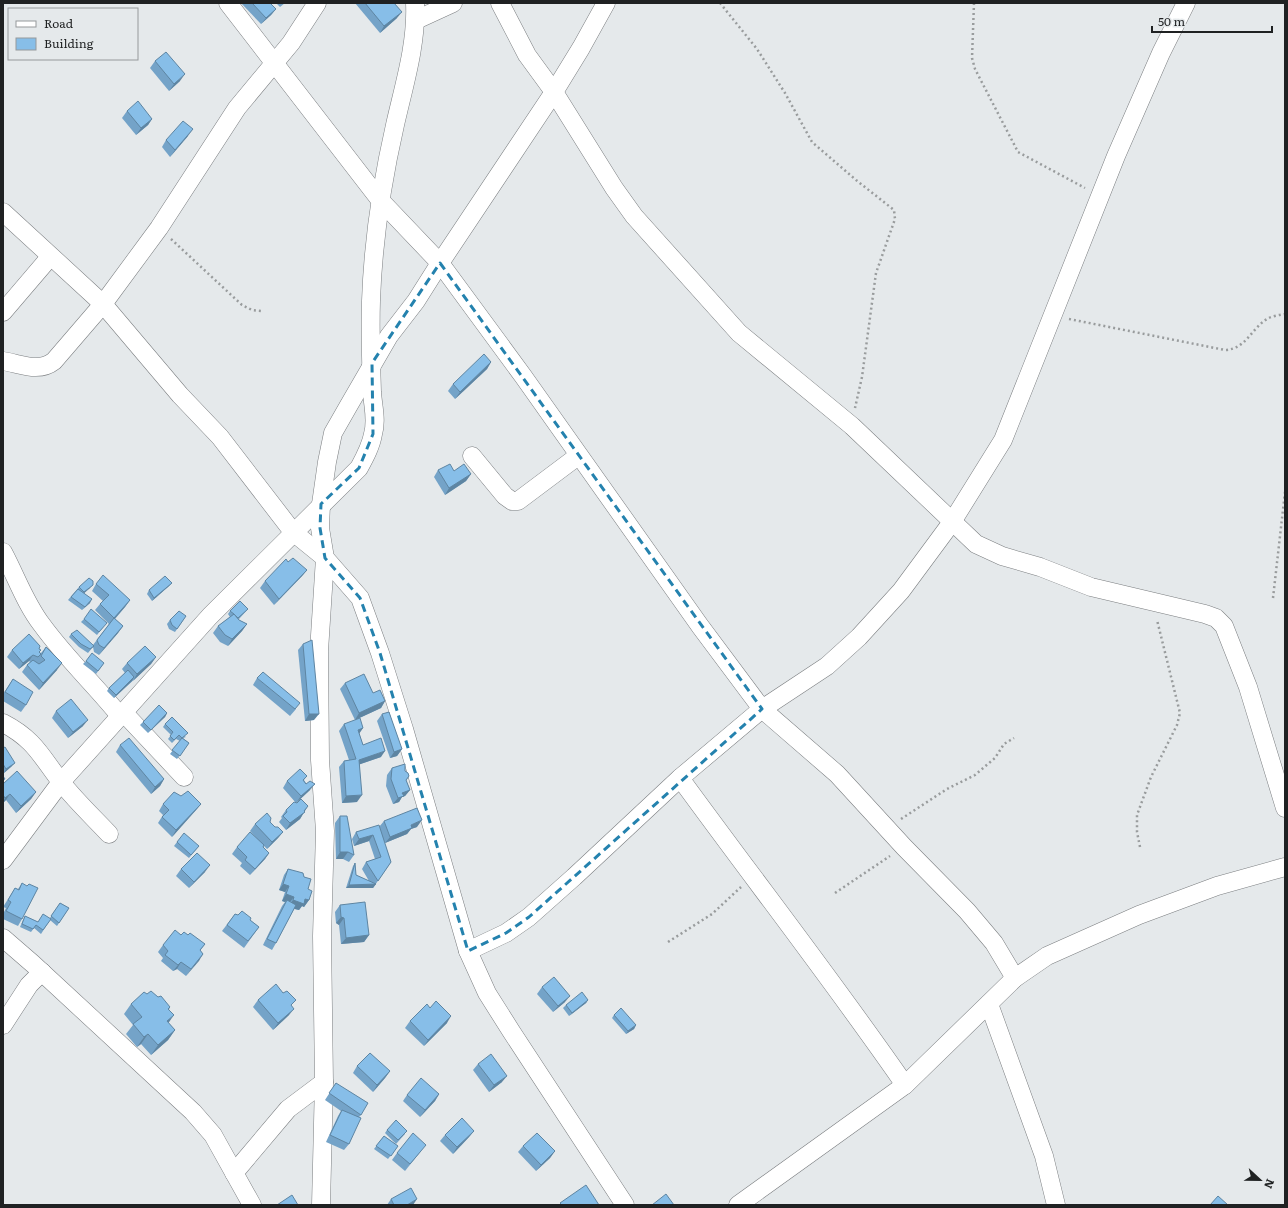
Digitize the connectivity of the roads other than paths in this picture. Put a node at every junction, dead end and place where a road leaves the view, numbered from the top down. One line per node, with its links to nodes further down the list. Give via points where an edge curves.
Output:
1 (228, 3): 8 (street)
2 (317, 3): 8 (street)
3 (453, 3): 7 (street)
4 (500, 3): 9 (street, via 527,55)
5 (606, 3): 9 (street)
6 (1186, 3): 21 (street, via 1161,53 1100,196 1003,440)
7 (415, 12): 10 (street, via 411,52)
8 (275, 64): 10 (street); 14 (street, via 237,108 158,228)
9 (554, 92): 13 (street); 21 (street, via 634,216 739,333 852,426)
10 (380, 200): 13 (street); 17 (street, via 371,302)
11 (3, 212): 12 (street)
12 (50, 256): 14 (street); 15 (street)
13 (440, 263): 17 (street); 19 (street)
14 (103, 304): 16 (street, via 47,367 38,368); 22 (street, via 180,395 220,436)
15 (3, 312)
16 (3, 361)
17 (372, 363): 20 (street, via 334,433); 20 (street, via 375,417 366,455 359,468)
18 (472, 456): 19 (street, via 505,496 512,501 518,501)
19 (578, 456): 25 (street)
20 (321, 504): 22 (street); 24 (street, via 320,528)
21 (952, 522): 25 (street, via 901,591 859,637 827,666); 31 (street, via 976,544 995,554 1040,567 1091,587 1216,618 1224,626 1248,687)
22 (293, 532): 24 (street); 26 (street, via 210,616)
23 (3, 552): 26 (street, via 41,625)
24 (325, 558): 36 (street, via 360,598 378,646); 41 (street, via 319,651 320,760 324,831)
25 (762, 709): 29 (street); 38 (street, via 837,774 971,916 994,943)
26 (122, 714): 28 (street); 30 (street)
27 (3, 723): 30 (street, via 24,736 38,750)
28 (184, 777)
29 (680, 778): 36 (street, via 529,917 506,933); 42 (street, via 836,986)
30 (61, 782): 32 (street); 33 (street)
31 (1285, 808)
32 (109, 834)
33 (3, 860)
34 (1285, 867): 38 (street, via 1217,886 1139,915 1047,956)
35 (3, 938): 37 (street)
36 (468, 951): 46 (street, via 487,993)
37 (42, 972): 40 (street, via 29,985); 43 (street, via 193,1112 213,1135)
38 (1015, 978): 39 (street)
39 (989, 1004): 42 (street); 48 (street, via 1044,1156)
40 (3, 1025)
41 (324, 1082): 43 (street, via 288,1109); 45 (street)
42 (905, 1085): 47 (street)
43 (234, 1173): 44 (street)
44 (252, 1205)
45 (321, 1205)
46 (625, 1205)
47 (738, 1205)
48 (1056, 1205)

